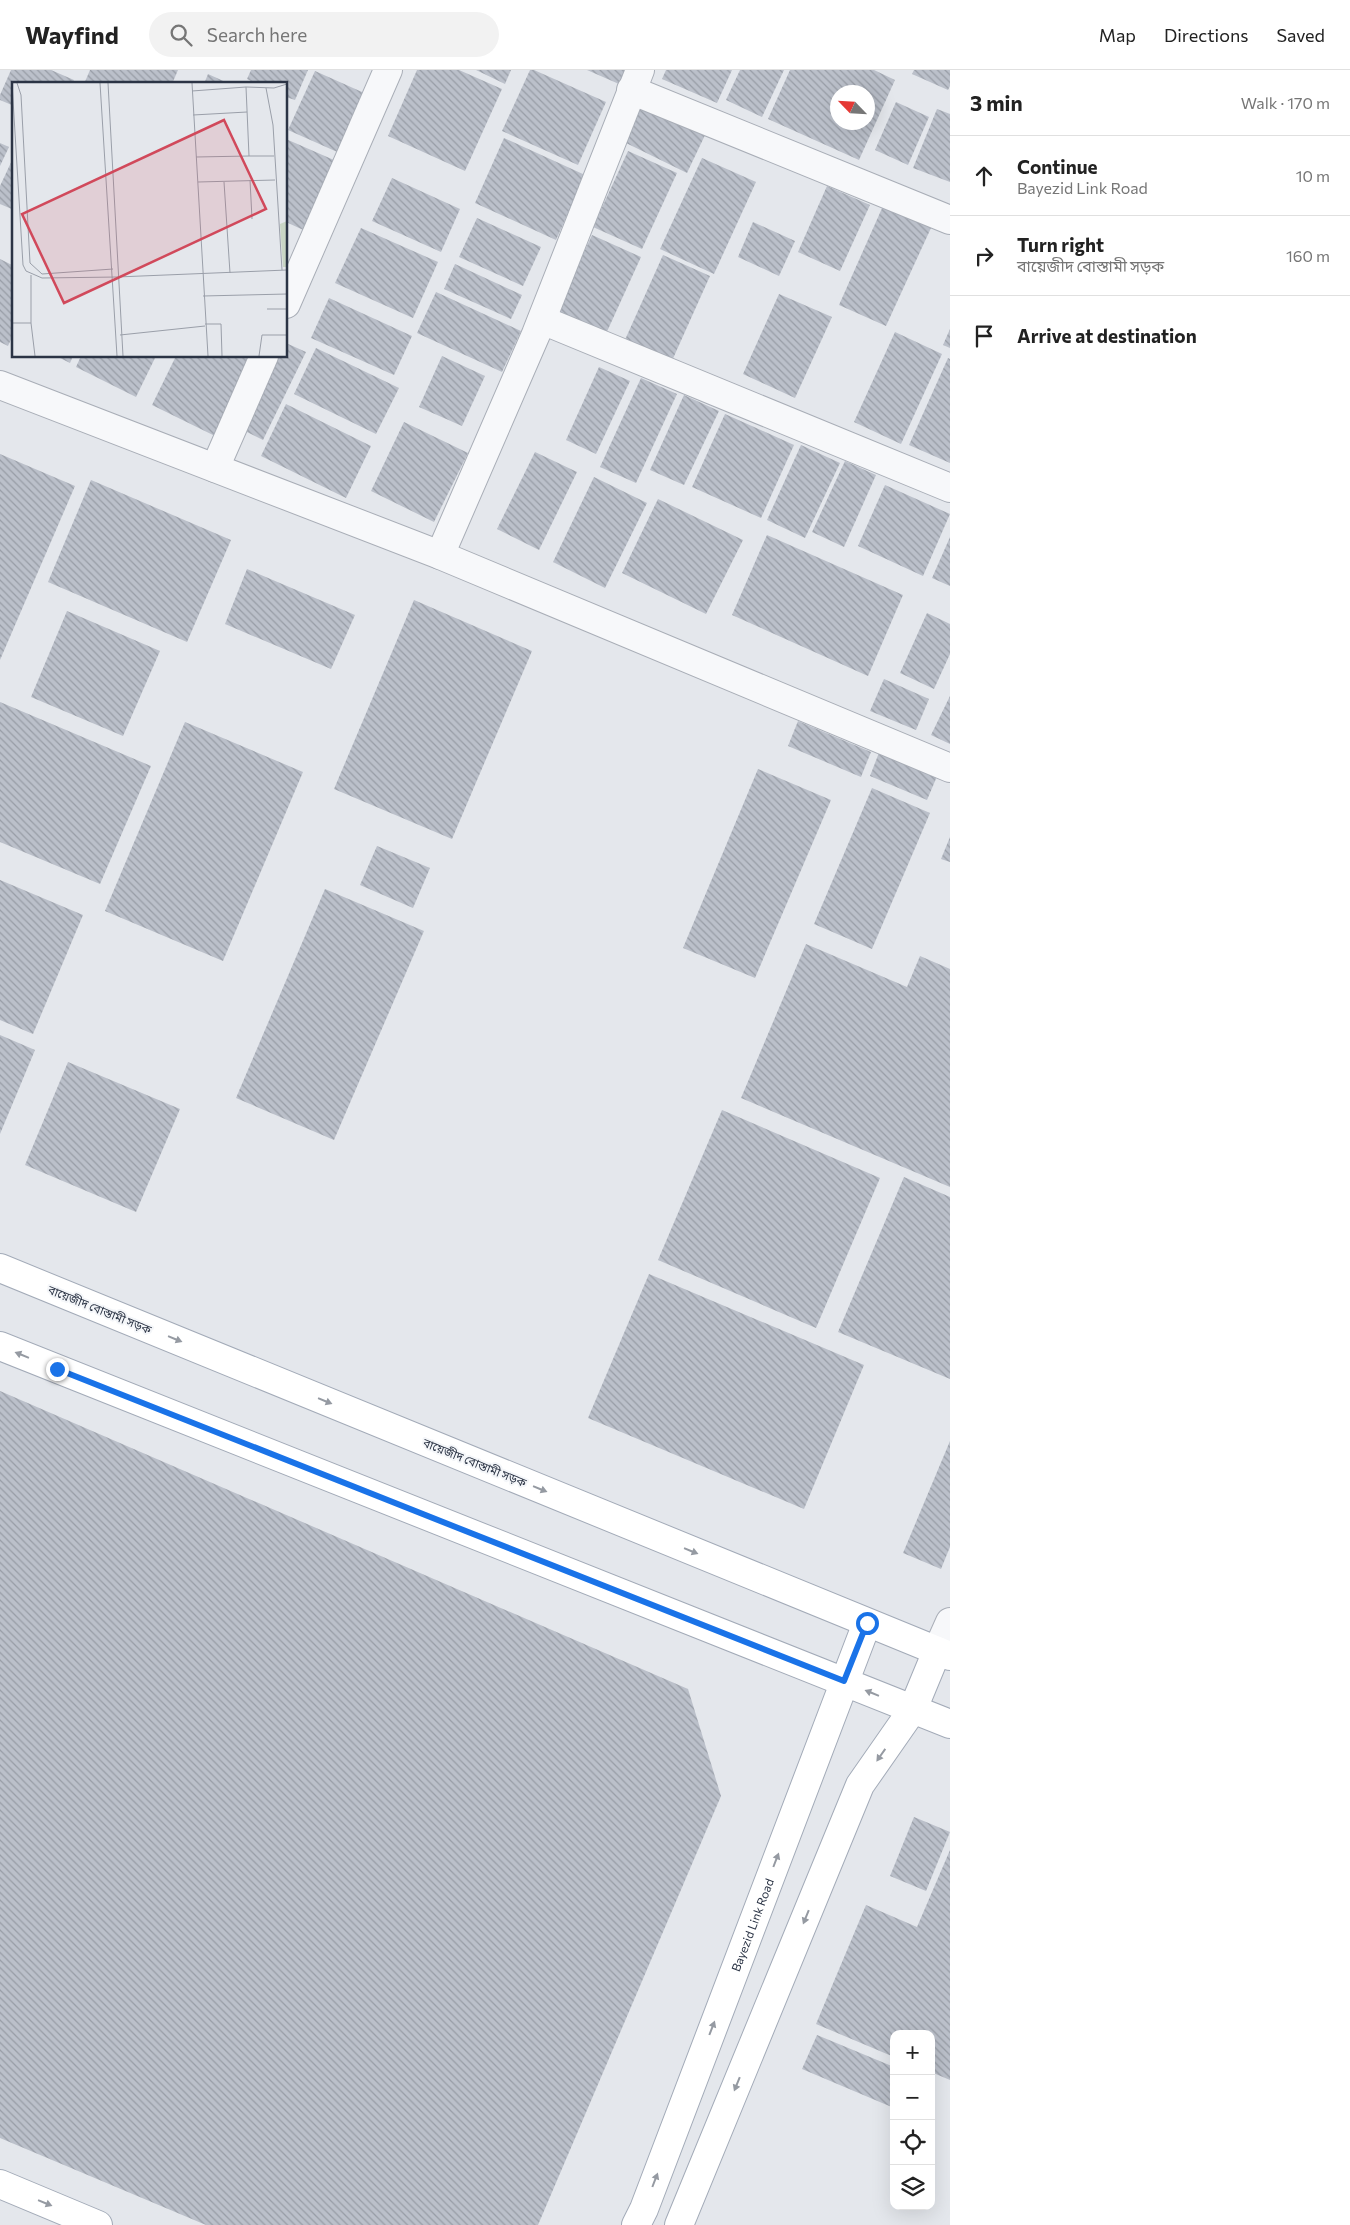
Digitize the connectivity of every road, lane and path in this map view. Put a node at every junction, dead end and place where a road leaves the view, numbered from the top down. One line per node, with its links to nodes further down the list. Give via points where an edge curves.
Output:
1 (388, 70): 4 (street)
2 (635, 80): 3 (street); 5 (street)
3 (950, 220)
4 (288, 299)
5 (542, 320): 9 (street); 10 (street)
6 (263, 358): 8 (street)
7 (0, 385): 8 (street)
8 (215, 468): 10 (street)
9 (950, 488)
10 (440, 555): 11 (street)
11 (950, 768)
12 (0, 1268): 15 (main road, বায়েজীদ বোস্তামী সড়ক, one-way to 15)
13 (0, 1346): 17 (main road, one-way to 13)
14 (950, 1622): 16 (street)
15 (867, 1623): 16 (main road, বায়েজীদ বোস্তামী সড়ক); 17 (main road, Bayezid Link Road)
16 (944, 1653): 18 (main road)
17 (844, 1681): 18 (main road, one-way to 17); 22 (main road, Bayezid Link Road, one-way to 17)
18 (912, 1709): 19 (main road); 23 (main road, one-way to 23, via 860,1784)
19 (950, 1724)
20 (0, 2184): 21 (main road, one-way to 21)
21 (98, 2225)
22 (636, 2225)
23 (679, 2225)

